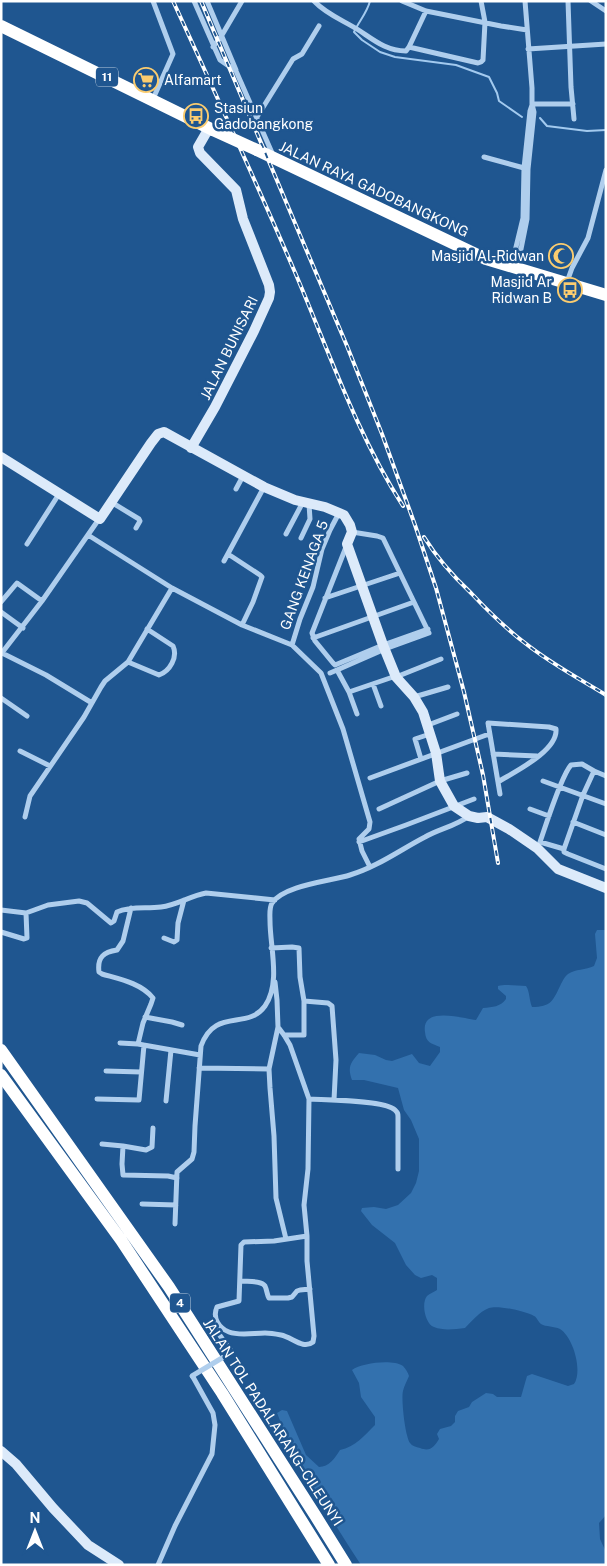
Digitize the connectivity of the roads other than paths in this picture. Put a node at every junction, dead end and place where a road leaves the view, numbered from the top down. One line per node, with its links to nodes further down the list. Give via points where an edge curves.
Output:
1 (153, 1): 24 (street, via 174,54)
2 (194, 1): 19 (street)
3 (207, 1): 17 (street)
4 (242, 1): 17 (street)
5 (314, 1): 20 (street, via 375,42 392,49 406,51)
6 (402, 1): 11 (street)
7 (481, 1): 13 (street)
8 (525, 1): 16 (street)
9 (568, 1): 21 (street)
10 (591, 1): 12 (street)
11 (426, 11): 13 (street); 20 (street)
12 (606, 11)
13 (485, 22): 16 (street); 20 (street, via 481,62)
14 (1, 26): 24 (highway, JALAN RAYA GADOBANGKONG / 11)
15 (319, 26): 27 (street, via 302,54 293,59)
16 (527, 30): 22 (street)
17 (222, 35): 19 (street); 23 (street)
18 (606, 44): 21 (street)
19 (213, 47): 23 (street, via 220,60)
20 (409, 47)
21 (569, 47): 22 (street); 26 (street)
22 (528, 49): 25 (street)
23 (236, 71): 27 (street)
24 (152, 100): 29 (highway, JALAN RAYA GADOBANGKONG / 11)
25 (532, 104): 26 (street); 32 (street); 34 (street, via 527,219)
26 (573, 104): 28 (street)
27 (256, 117): 31 (street)
28 (574, 119)
29 (211, 129): 31 (highway, JALAN RAYA GADOBANGKONG / 11, bridge); 37 (main road, JALAN BUNISARI, via 199,150 236,190 243,219 270,292 254,331)
30 (484, 157): 32 (street)
31 (274, 158): 34 (highway, JALAN RAYA GADOBANGKONG / 11, via 486,258)
32 (524, 168): 34 (street, via 523,218)
33 (606, 170): 35 (street, via 588,238)
34 (514, 262): 35 (highway, JALAN RAYA GADOBANGKONG / 11)
35 (566, 283): 36 (highway, JALAN RAYA GADOBANGKONG / 11)
36 (606, 295)
37 (191, 448): 39 (main road); 43 (main road, via 166,433 158,434)
38 (1, 457): 42 (main road)
39 (243, 476): 40 (main road); 41 (street)
40 (264, 487): 44 (main road); 54 (street)
41 (236, 489)
42 (59, 494): 46 (main road); 52 (street)
43 (111, 502): 46 (main road); 47 (street, via 139,519)
44 (306, 502): 45 (main road, via 326,506); 49 (street); 51 (street, via 310,519)
45 (339, 513): 48 (main road, via 347,518); 69 (street, GANG KENAGA 5, via 322,549)
46 (100, 518): 50 (street)
47 (136, 528)
48 (352, 532): 53 (main road); 56 (street, via 383,538)
49 (286, 534)
50 (88, 535): 58 (street); 60 (street)
51 (301, 538)
52 (27, 544)
53 (347, 544): 57 (main road); 59 (street)
54 (228, 554): 55 (street); 65 (street, via 262,577)
55 (224, 561)
56 (400, 573): 57 (street); 62 (street)
57 (363, 586): 59 (street); 64 (main road)
58 (172, 588): 65 (street); 67 (street)
59 (326, 598): 68 (street)
60 (42, 601): 61 (street, via 17,583); 66 (street)
61 (1, 602)
62 (414, 602): 64 (street); 70 (street, via 429,633)
63 (1, 612): 66 (street)
64 (374, 616): 68 (street); 70 (main road)
65 (242, 624): 69 (street)
66 (22, 628): 71 (street)
67 (147, 629): 73 (street); 73 (street, via 173,646 172,664 159,675)
68 (313, 638): 70 (street, via 336,665)
69 (292, 645): 115 (street, via 321,673 343,729 370,822)
70 (384, 647): 74 (street); 76 (main road)
71 (1, 654): 82 (street, via 46,675)
72 (441, 659): 76 (street)
73 (128, 662): 82 (street, via 105,681)
74 (337, 670): 75 (street); 79 (street)
75 (330, 674)
76 (396, 677): 77 (street); 80 (main road)
77 (373, 684): 79 (street); 83 (street)
78 (448, 687): 80 (street)
79 (349, 692): 84 (street)
80 (414, 697): 87 (main road)
81 (1, 698): 86 (street)
82 (92, 703): 94 (street)
83 (381, 706)
84 (357, 714)
85 (457, 714): 87 (street)
86 (27, 716)
87 (429, 729): 90 (main road); 93 (street, via 415,739)
88 (489, 734): 90 (street); 91 (street); 92 (street, via 488,724 555,728 554,742)
89 (20, 751): 94 (street)
90 (436, 753): 93 (street); 99 (main road)
91 (493, 754): 92 (street); 101 (street)
92 (538, 756): 101 (street)
93 (421, 759): 98 (street)
94 (50, 766): 112 (street, via 30,796)
95 (594, 771): 97 (street); 102 (street, via 582,764 571,765); 104 (street)
96 (467, 773): 99 (street)
97 (606, 776)
98 (370, 778)
99 (440, 781): 107 (main road); 108 (street)
100 (543, 781): 102 (street)
101 (498, 782): 103 (street)
102 (561, 787): 104 (street); 111 (street)
103 (500, 794)
104 (583, 795): 106 (street); 113 (street)
105 (474, 799): 107 (street)
106 (606, 804)
107 (454, 806): 110 (main road); 115 (street)
108 (379, 809)
109 (530, 809): 111 (street)
110 (469, 816): 117 (street); 119 (main road, via 487,818 509,829 537,848 558,869)
111 (550, 816): 116 (street, via 540,842)
112 (25, 817)
113 (573, 822): 114 (street); 116 (street)
114 (606, 835)
115 (359, 842): 117 (street)
116 (564, 849): 118 (street, via 568,854)
117 (370, 868): 121 (street, via 291,890)
118 (606, 868)
119 (606, 888)
120 (184, 900): 121 (street, via 206,893); 122 (street, via 161,907); 126 (street, via 177,940)
121 (275, 900): 127 (street, via 270,910)
122 (132, 908): 124 (street, via 117,912 111,923 87,903 79,901); 130 (street, via 121,944 117,950 102,956 98,967 100,974 136,985 150,995 153,1001)
123 (1, 910): 124 (street)
124 (26, 913): 125 (street, via 28,938)
125 (1, 932)
126 (164, 938)
127 (271, 948): 128 (street); 129 (street, via 299,948)
128 (274, 980): 132 (street); 138 (street, via 264,1008 247,1018 212,1027 204,1039)
129 (304, 1001): 133 (street, via 304,1034); 146 (street, via 332,1006 336,1060)
130 (145, 1017): 131 (street); 135 (street)
131 (182, 1025)
132 (278, 1026): 133 (street); 140 (street)
133 (284, 1035): 145 (street)
134 (120, 1043): 135 (street)
135 (141, 1045): 137 (street); 142 (street)
136 (1, 1050): 165 (highway, JALAN TOL PADALARANG–CILEUNYI / 4, via 169,1287)
137 (171, 1050): 138 (street); 147 (street)
138 (200, 1055): 139 (street)
139 (199, 1068): 140 (street); 152 (street, via 194,1152 192,1159 178,1171)
140 (269, 1069): 157 (street, via 276,1198)
141 (106, 1071): 142 (street)
142 (141, 1072): 144 (street, via 139,1100)
143 (1, 1075): 164 (highway, JALAN TOL PADALARANG–CILEUNYI / 4, via 121,1240 227,1400)
144 (97, 1099)
145 (309, 1099): 146 (street); 156 (street, via 304,1205)
146 (334, 1100): 151 (street, via 380,1104 397,1112)
147 (166, 1102)
148 (153, 1128): 150 (street, via 152,1147 146,1150)
149 (102, 1144): 150 (street)
150 (123, 1146): 152 (street, via 124,1176)
151 (398, 1169)
152 (177, 1178): 154 (street)
153 (142, 1204): 154 (street)
154 (176, 1206): 155 (street)
155 (174, 1224)
156 (306, 1236): 157 (street); 159 (street)
157 (286, 1240): 158 (street, via 245,1242 241,1245)
158 (240, 1281): 159 (street, via 261,1283 266,1287 269,1298 288,1298 297,1291); 160 (street, via 238,1300 216,1307)
159 (310, 1289): 160 (street, via 314,1336 309,1345 268,1333 230,1332)
160 (215, 1320): 163 (street, bridge, via 211,1323 232,1352 192,1376 213,1413 212,1454)
161 (1, 1451): 162 (main road, via 88,1545)
162 (119, 1565)
163 (158, 1565)
164 (329, 1565)
165 (346, 1565)

